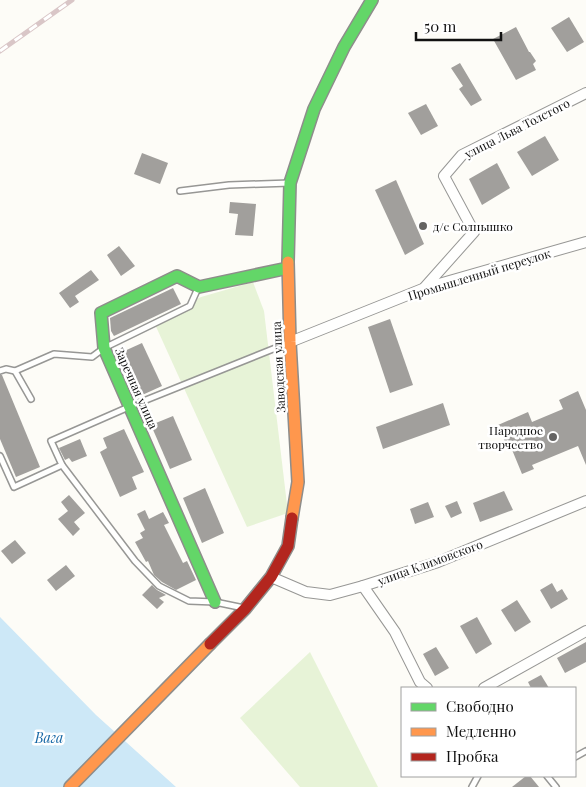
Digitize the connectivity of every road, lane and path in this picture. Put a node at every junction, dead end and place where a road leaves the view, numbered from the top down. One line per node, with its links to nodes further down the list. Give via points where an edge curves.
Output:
1 (372, 0): 3 (main road, Заводская улица, via 344,47 314,109)
2 (586, 94): 8 (street, улица Льва Толстого, via 462,155 444,176 474,232)
3 (290, 183): 4 (lane); 6 (main road, Заводская улица)
4 (180, 190)
5 (586, 242): 8 (street, Промышленный переулок)
6 (288, 268): 7 (main road); 9 (main road, Заводская улица)
7 (198, 287): 10 (lane, via 190,306); 10 (main road, Заречная улица, via 177,276 101,313)
8 (425, 288): 9 (street, Промышленный переулок)
9 (290, 342): 14 (lane); 18 (main road, Заводская улица, via 298,482 288,546)
10 (104, 348): 12 (lane, via 92,357 54,354); 14 (main road, Заречная улица)
11 (0, 371): 12 (lane)
12 (15, 371): 13 (lane)
13 (31, 399)
14 (131, 406): 16 (lane, via 51,441); 20 (main road, Заречная улица)
15 (0, 456): 16 (lane, via 14,487)
16 (62, 465): 20 (lane, via 135,561 159,586 189,601)
17 (586, 501): 19 (street, улица Климовского, via 438,562)
18 (271, 577): 19 (street, улица Климовского, via 306,592 330,595); 21 (main road, Заводская улица)
19 (363, 586): 23 (street)
20 (215, 602): 21 (lane)
21 (246, 609): 26 (main road, Заводская улица)
22 (586, 631): 24 (street)
23 (426, 687)
24 (486, 687)
25 (548, 777): 27 (lane)
26 (70, 787)
27 (556, 787)

